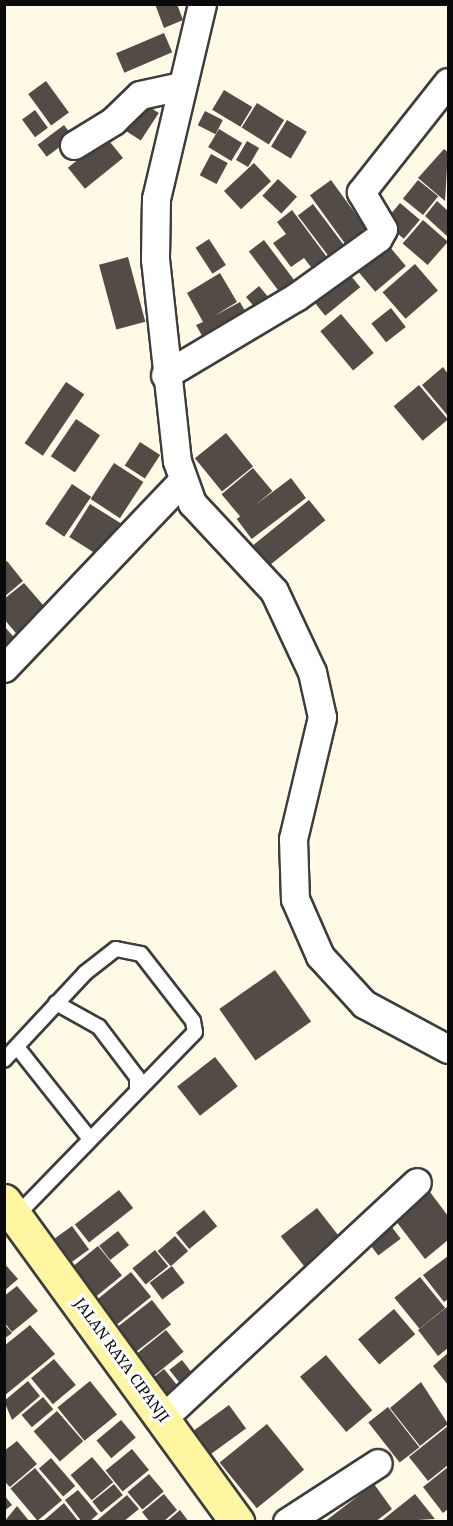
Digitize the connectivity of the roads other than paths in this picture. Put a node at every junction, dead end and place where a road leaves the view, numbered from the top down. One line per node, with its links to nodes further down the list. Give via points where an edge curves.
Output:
1 (202, 4): 3 (street)
2 (448, 82): 5 (street, via 361,192 383,229 378,238 296,297)
3 (181, 86): 4 (street, via 140,95 113,121); 5 (street, via 156,199)
4 (74, 145)
5 (165, 375): 6 (street)
6 (182, 481): 7 (street); 10 (street, via 210,525 274,591 312,672 322,717 293,851 295,899 320,956 364,1004)
7 (4, 668)
8 (56, 1003): 9 (lane); 12 (lane, via 99,1027 137,1077); 12 (lane, via 116,949 141,954 192,1021 195,1032)
9 (17, 1047): 11 (lane); 13 (lane)
10 (448, 1049)
11 (4, 1060)
12 (137, 1090): 13 (lane)
13 (90, 1139): 15 (lane)
14 (417, 1182): 16 (street)
15 (10, 1209): 16 (main road, JALAN RAYA CIPANJI)
16 (164, 1417): 18 (main road, JALAN RAYA CIPANJI)
17 (378, 1463): 19 (street)
18 (237, 1521)
19 (286, 1521)

